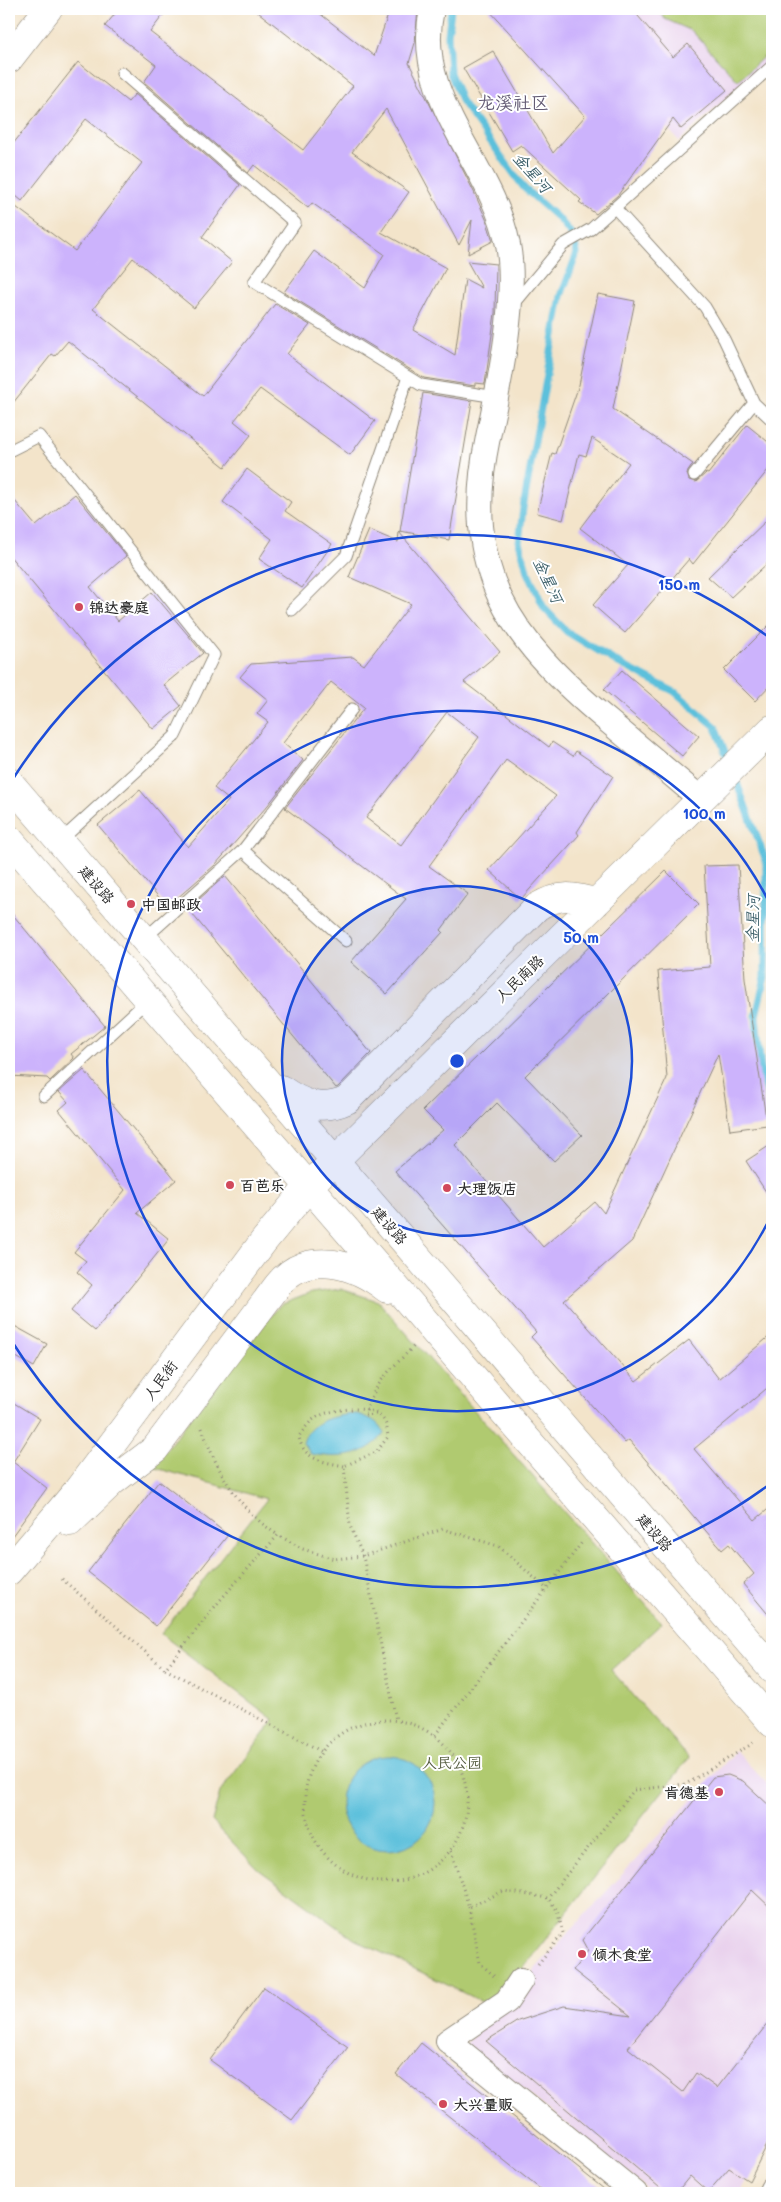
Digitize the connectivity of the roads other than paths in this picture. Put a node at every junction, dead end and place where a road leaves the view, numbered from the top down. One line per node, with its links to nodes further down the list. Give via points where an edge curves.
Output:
1 (48, 9): 3 (main road)
2 (432, 9): 7 (street, via 429,53 435,82 506,237 510,274)
3 (9, 59)
4 (772, 66): 6 (lane)
5 (122, 73): 8 (lane, via 296,223 254,282)
6 (615, 208): 7 (lane, via 591,229 562,245); 10 (lane, via 705,307)
7 (508, 313): 9 (street)
8 (408, 378): 9 (lane, via 421,385); 14 (lane, via 346,556)
9 (496, 397): 18 (street, via 480,503 485,558 501,603 526,643 558,678)
10 (754, 403): 11 (lane); 13 (lane)
11 (772, 420)
12 (9, 451): 20 (lane, via 39,436 214,655 175,736)
13 (694, 475)
14 (292, 610)
15 (352, 708): 21 (lane)
16 (772, 729): 18 (main road, 人民南路)
17 (9, 782): 20 (main road, 建设路)
18 (701, 800): 22 (main road, 人民南路)
19 (9, 839): 25 (main road)
20 (60, 841): 23 (main road, 建设路)
21 (243, 850): 23 (lane); 24 (lane)
22 (596, 903): 26 (main road, via 567,895 537,907 347,1100 327,1106 306,1104); 28 (main road, 人民南路)
23 (144, 939): 26 (main road, 建设路)
24 (346, 941)
25 (148, 1000): 27 (lane); 29 (main road)
26 (260, 1074): 28 (main road, 建设路)
27 (44, 1096)
28 (334, 1159): 29 (main road, 人民南路); 32 (main road, 建设路)
29 (309, 1186): 30 (main road); 31 (main road, 人民街, via 263,1242 77,1491)
30 (426, 1322): 31 (main road, via 374,1279 352,1268 319,1263 292,1272 281,1281 155,1449 112,1482 41,1549); 33 (main road, via 598,1522)
31 (9, 1571)
32 (772, 1669)
33 (764, 1732)
34 (521, 1980): 36 (street, via 507,2001 448,2040)
35 (772, 2189): 37 (street)
36 (635, 2193)
37 (770, 2193)

